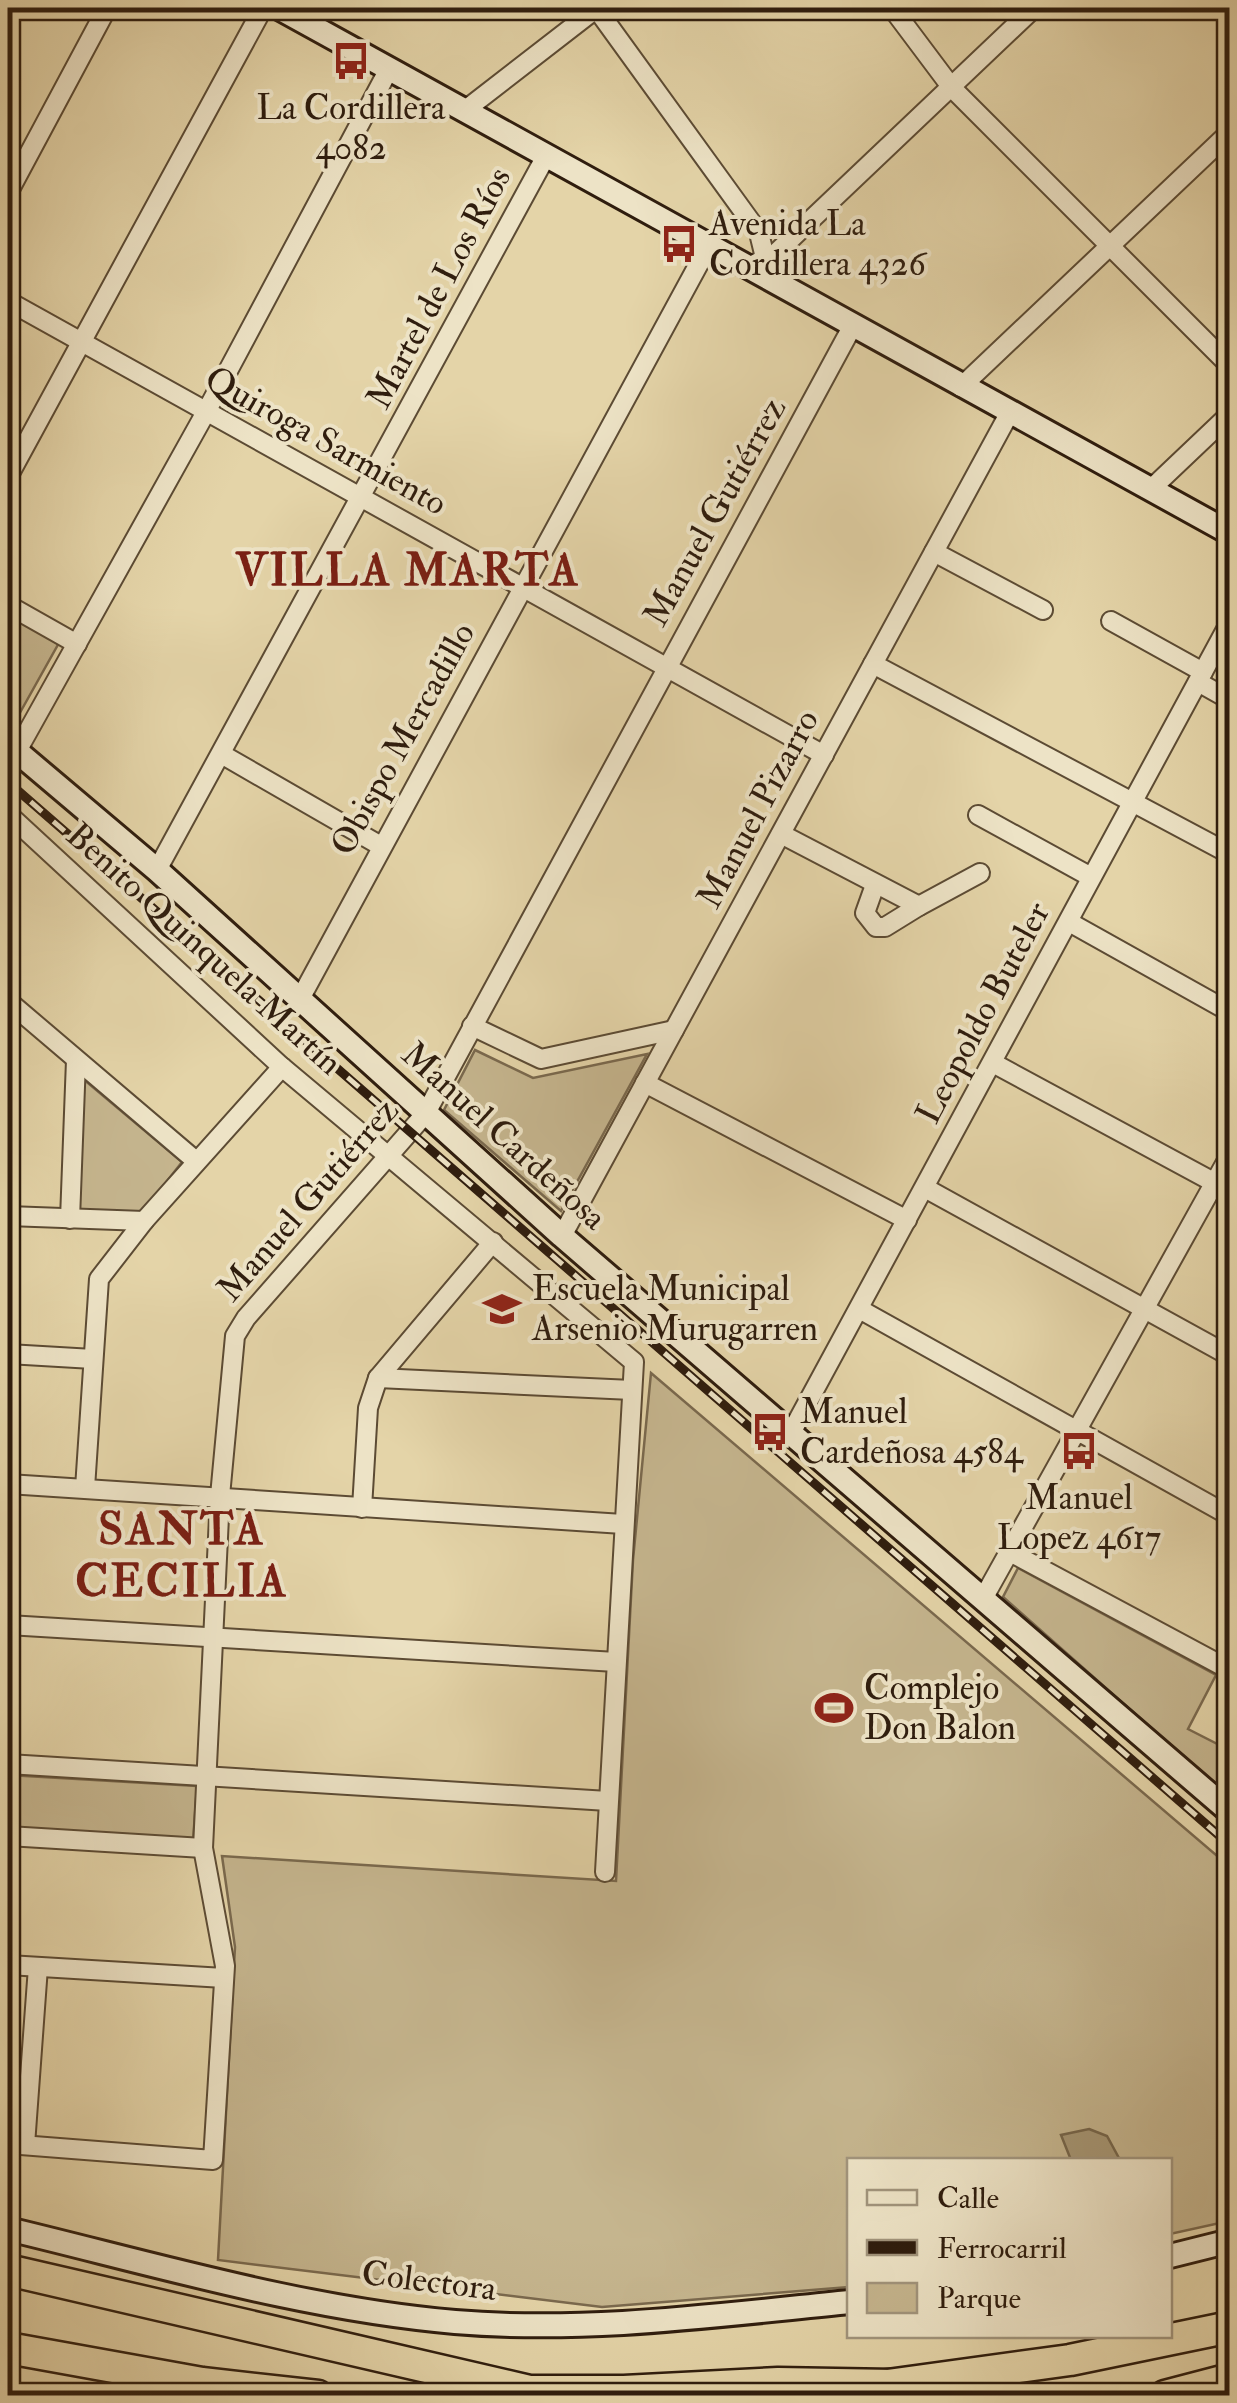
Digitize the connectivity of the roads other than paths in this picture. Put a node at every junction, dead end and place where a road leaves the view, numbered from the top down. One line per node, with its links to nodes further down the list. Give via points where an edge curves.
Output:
1 (106, 8): 14 (street)
2 (262, 8): 20 (street)
3 (278, 8): 9 (main road)
4 (596, 8): 11 (street); 17 (street, via 759,233)
5 (892, 8): 10 (street)
6 (1034, 8): 10 (street)
7 (1224, 8): 8 (street)
8 (1230, 14)
9 (389, 69): 11 (main road); 23 (street)
10 (952, 88): 15 (street); 17 (street)
11 (464, 110): 13 (main road)
12 (1230, 132): 15 (street)
13 (546, 156): 16 (main road); 28 (street, Martel de Los Ríos)
14 (8, 193)
15 (1110, 242): 21 (street); 22 (street)
16 (708, 246): 17 (main road); 31 (street, Obispo Mercadillo)
17 (761, 269): 19 (main road)
18 (8, 301): 20 (street, Quiroga Sarmiento)
19 (852, 327): 22 (main road); 38 (street, Manuel Gutiérrez)
20 (80, 342): 23 (street, Quiroga Sarmiento); 26 (street)
21 (1230, 366)
22 (960, 387): 24 (main road)
23 (206, 412): 28 (street, Quiroga Sarmiento); 36 (street)
24 (1010, 412): 27 (main road); 30 (street, Manuel Pizarro)
25 (1230, 414): 27 (street)
26 (8, 478)
27 (1152, 488): 29 (main road)
28 (363, 497): 31 (street, Quiroga Sarmiento); 42 (street, Martel de Los Ríos)
29 (1230, 533)
30 (934, 552): 33 (street); 37 (street, Manuel Pizarro)
31 (522, 588): 38 (street, Quiroga Sarmiento); 48 (street, Obispo Mercadillo)
32 (8, 605): 36 (street)
33 (1044, 610)
34 (1111, 621): 39 (street)
35 (1230, 622): 39 (street, Leopoldo Buteler)
36 (76, 644): 41 (street)
37 (873, 664): 43 (street, Manuel Pizarro); 44 (street)
38 (667, 668): 43 (street, Quiroga Sarmiento); 59 (street, Manuel Gutiérrez)
39 (1200, 677): 40 (street); 44 (street, Leopoldo Buteler)
40 (1230, 700)
41 (12, 748): 50 (main road, Manuel Cardeñosa)
42 (223, 755): 48 (street); 50 (street, Martel de Los Ríos)
43 (824, 755): 47 (street, Manuel Pizarro)
44 (1134, 801): 49 (street); 52 (street, Leopoldo Buteler)
45 (8, 814): 63 (street, Benito Quinquela Martín)
46 (978, 815): 52 (street)
47 (781, 834): 53 (street); 60 (street, Manuel Pizarro)
48 (381, 846): 56 (street, Obispo Mercadillo)
49 (1230, 854)
50 (157, 870): 56 (main road, Manuel Cardeñosa)
51 (980, 873): 54 (street)
52 (1091, 876): 55 (street, Leopoldo Buteler)
53 (875, 885): 54 (street); 54 (street, via 865,913 876,926)
54 (919, 906)
55 (1068, 922): 58 (street); 62 (street, Leopoldo Buteler)
56 (300, 999): 65 (main road, Manuel Cardeñosa)
57 (8, 1001): 61 (street)
58 (1230, 1012)
59 (472, 1026): 60 (street, via 541,1059); 65 (street, Manuel Gutiérrez)
60 (674, 1030): 64 (street, Manuel Pizarro)
61 (76, 1060): 68 (street); 72 (street)
62 (993, 1063): 69 (street); 70 (street, Leopoldo Buteler)
63 (282, 1067): 66 (street, Benito Quinquela Martín); 68 (street)
64 (645, 1083): 73 (street); 75 (street, Manuel Pizarro)
65 (426, 1113): 66 (street, Manuel Gutiérrez); 75 (main road, Manuel Cardeñosa)
66 (388, 1154): 76 (street, Benito Quinquela Martín); 88 (street, Manuel Gutiérrez, via 236,1336)
67 (1230, 1155): 69 (street)
68 (196, 1161): 74 (street)
69 (1222, 1187): 77 (street)
70 (925, 1188): 73 (street, Leopoldo Buteler); 77 (street)
71 (8, 1216): 72 (street)
72 (70, 1219): 74 (street)
73 (908, 1220): 78 (street, Leopoldo Buteler)
74 (144, 1222): 81 (street, via 100,1279)
75 (562, 1236): 85 (main road, Manuel Cardeñosa)
76 (493, 1242): 82 (street); 83 (street, Benito Quinquela Martín, via 634,1362)
77 (1146, 1308): 80 (street); 84 (street)
78 (861, 1310): 84 (street); 85 (street, Leopoldo Buteler)
79 (8, 1354): 81 (street)
80 (1230, 1356)
81 (93, 1359): 87 (street)
82 (378, 1378): 83 (street); 89 (street, via 368,1408)
83 (632, 1390): 91 (street)
84 (1077, 1430): 90 (street); 92 (street)
85 (792, 1433): 93 (main road, Manuel Cardeñosa)
86 (8, 1484): 87 (street)
87 (85, 1488): 88 (street)
88 (220, 1496): 89 (street); 95 (street, Manuel Gutiérrez)
89 (362, 1508): 91 (street)
90 (1230, 1516)
91 (623, 1524): 96 (street)
92 (1010, 1552): 93 (street); 97 (street)
93 (984, 1597): 101 (main road, Manuel Cardeñosa)
94 (8, 1624): 95 (street)
95 (214, 1636): 96 (street); 99 (street, Manuel Gutiérrez)
96 (616, 1662): 100 (street)
97 (1230, 1670)
98 (8, 1764): 99 (street)
99 (206, 1776): 100 (street); 103 (street, Manuel Gutiérrez)
100 (608, 1801): 104 (street)
101 (1230, 1812)
102 (8, 1836): 103 (street)
103 (203, 1848): 107 (street, Manuel Gutiérrez)
104 (605, 1872)
105 (8, 1965): 106 (street)
106 (38, 1967): 107 (street); 108 (street)
107 (224, 1978): 108 (street, Manuel Gutiérrez, via 213,2160)
108 (16, 2144)
109 (8, 2230): 113 (main road, Colectora, via 348,2308 458,2322 627,2324)
110 (1230, 2241): 111 (main road)
111 (1172, 2256)
112 (8, 2270): 117 (highway, via 530,2391)
113 (847, 2302)
114 (1230, 2327): 117 (highway, via 1070,2360)
115 (8, 2348): 118 (highway)
116 (1230, 2379): 120 (highway)
117 (893, 2385): 119 (highway)
118 (318, 2396)
119 (792, 2396)
120 (1165, 2396)

